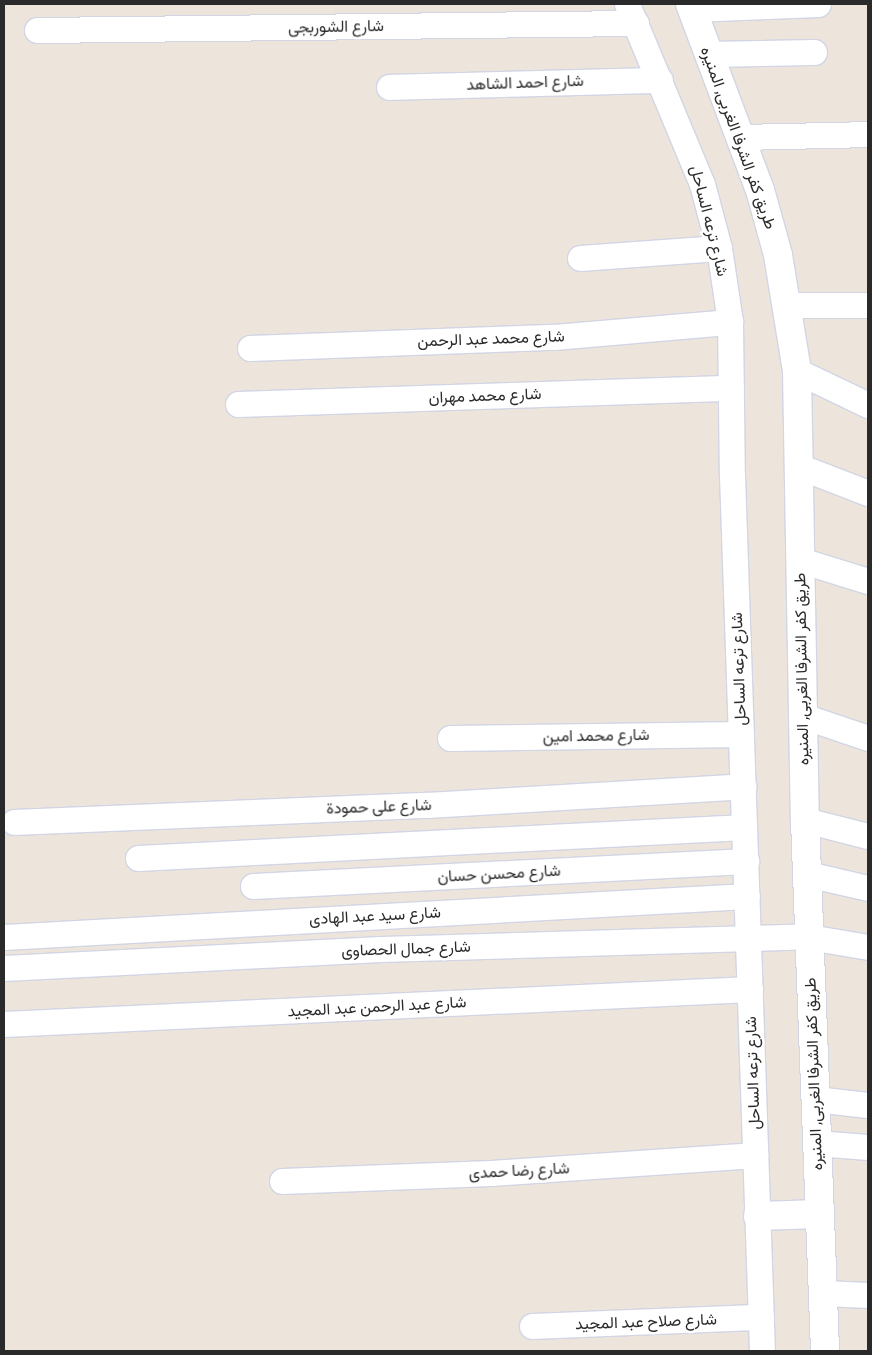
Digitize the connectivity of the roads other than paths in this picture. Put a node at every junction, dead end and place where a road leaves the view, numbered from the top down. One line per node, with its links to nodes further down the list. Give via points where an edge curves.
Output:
1 (818, 4): 2 (street)
2 (691, 6): 6 (street, طريق كفر الشرفا الغربى, المنيره)
3 (631, 14): 4 (street, شارع الشوربجى); 7 (street, شارع ترعه الساحل)
4 (37, 30)
5 (814, 52): 6 (street)
6 (708, 54): 10 (street, طريق كفر الشرفا الغربى, المنيره)
7 (660, 80): 8 (street, شارع احمد الشاهد); 11 (street, شارع ترعه الساحل, via 702,184)
8 (389, 87)
9 (868, 134): 10 (street)
10 (740, 137): 13 (street, طريق كفر الشرفا الغربى, المنيره, via 763,200)
11 (719, 248): 12 (street); 15 (street, شارع ترعه الساحل)
12 (580, 258)
13 (787, 305): 14 (street); 17 (street, طريق كفر الشرفا الغربى, المنيره)
14 (866, 305)
15 (730, 322): 16 (street, شارع محمد عبد الرحمن, via 611,334); 18 (street, شارع ترعه الساحل)
16 (250, 348)
17 (797, 371): 20 (street); 21 (street, طريق كفر الشرفا الغربى, المنيره)
18 (731, 388): 19 (street, شارع محمد مهران); 26 (street, شارع ترعه الساحل)
19 (238, 404)
20 (868, 405)
21 (798, 466): 22 (street); 23 (street, طريق كفر الشرفا الغربى, المنيره)
22 (867, 489)
23 (800, 560): 24 (street); 25 (street, طريق كفر الشرفا الغربى, المنيره)
24 (868, 581)
25 (803, 716): 28 (street); 30 (street, طريق كفر الشرفا الغربى, المنيره)
26 (741, 734): 27 (street, شارع محمد امين); 29 (street, شارع ترعه الساحل)
27 (450, 738)
28 (868, 738)
29 (743, 786): 31 (street, شارع على حمودة, via 427,805); 32 (street, شارع ترعه الساحل)
30 (805, 820): 33 (street); 36 (street, طريق كفر الشرفا الغربى, المنيره)
31 (14, 822)
32 (744, 827): 34 (street); 35 (street, شارع ترعه الساحل)
33 (868, 836)
34 (138, 858)
35 (746, 861): 37 (street, شارع محسن حسان); 39 (street, شارع ترعه الساحل)
36 (807, 874): 38 (street); 42 (street, طريق كفر الشرفا الغربى, المنيره)
37 (253, 886)
38 (868, 888)
39 (747, 896): 40 (street, شارع سيد عبد الهادى); 41 (street, شارع ترعه الساحل)
40 (4, 936)
41 (748, 937): 42 (street, شارع جمال الحصاوى); 44 (street, شارع جمال الحصاوى, via 381,949); 45 (street, شارع ترعه الساحل)
42 (809, 937): 43 (street, شارع جمال الحصاوى); 47 (street, طريق كفر الشرفا الغربى, المنيره)
43 (868, 947)
44 (4, 968)
45 (750, 990): 46 (street, شارع عبد الرحمن عبد المجيد); 51 (street, شارع ترعه الساحل)
46 (4, 1024)
47 (815, 1099): 48 (street); 49 (street, طريق كفر الشرفا الغربى, المنيره)
48 (868, 1104)
49 (816, 1143): 50 (street); 53 (street, طريق كفر الشرفا الغربى, المنيره)
50 (868, 1147)
51 (756, 1155): 52 (street, شارع رضا حمدى, via 491,1173); 54 (street, شارع ترعه الساحل)
52 (282, 1181)
53 (819, 1214): 54 (street); 55 (street, طريق كفر الشرفا الغربى, المنيره)
54 (758, 1216): 57 (street, شارع ترعه الساحل)
55 (824, 1293): 56 (street); 60 (street, طريق كفر الشرفا الغربى, المنيره)
56 (868, 1295)
57 (761, 1317): 58 (street, شارع صلاح عبد المجيد); 59 (street, شارع ترعه الساحل)
58 (532, 1326)
59 (762, 1351)
60 (825, 1351)

